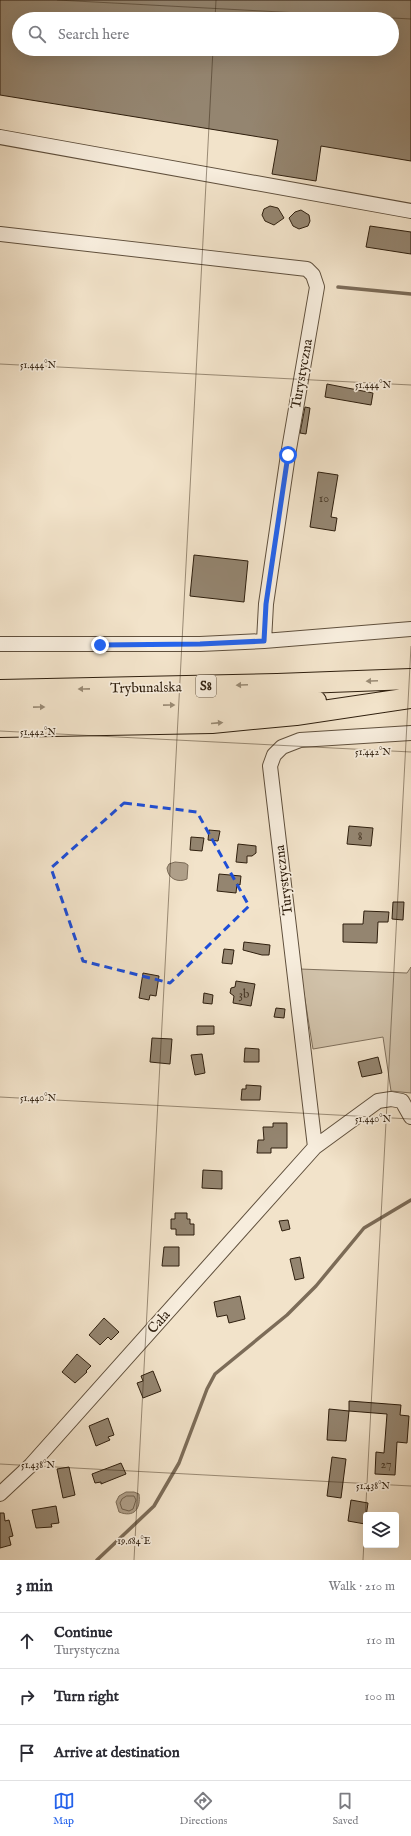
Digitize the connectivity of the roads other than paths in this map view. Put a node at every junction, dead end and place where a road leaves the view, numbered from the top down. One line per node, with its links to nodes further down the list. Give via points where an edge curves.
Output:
1 (0, 137): 2 (street)
2 (411, 211)
3 (0, 234): 5 (street, Turystyczna, via 307,269 313,275 317,287 266,604)
4 (411, 629): 5 (street)
5 (264, 641): 6 (street, via 192,644)
6 (0, 644)
7 (411, 679): 8 (highway, Trybunalska / S8, one-way to 8, via 239,686)
8 (0, 690)
9 (411, 698): 10 (highway, Trybunalska / S8, one-way to 9); 11 (highway, one-way to 9, via 212,723 296,715)
10 (0, 708)
11 (0, 727)
12 (411, 733): 15 (street, Turystyczna, via 300,740 282,747 274,755 270,766)
13 (407, 1100): 14 (street); 15 (street, Cała, via 378,1101)
14 (411, 1117)
15 (316, 1147): 16 (street, Cała, via 32,1465)
16 (0, 1494)

